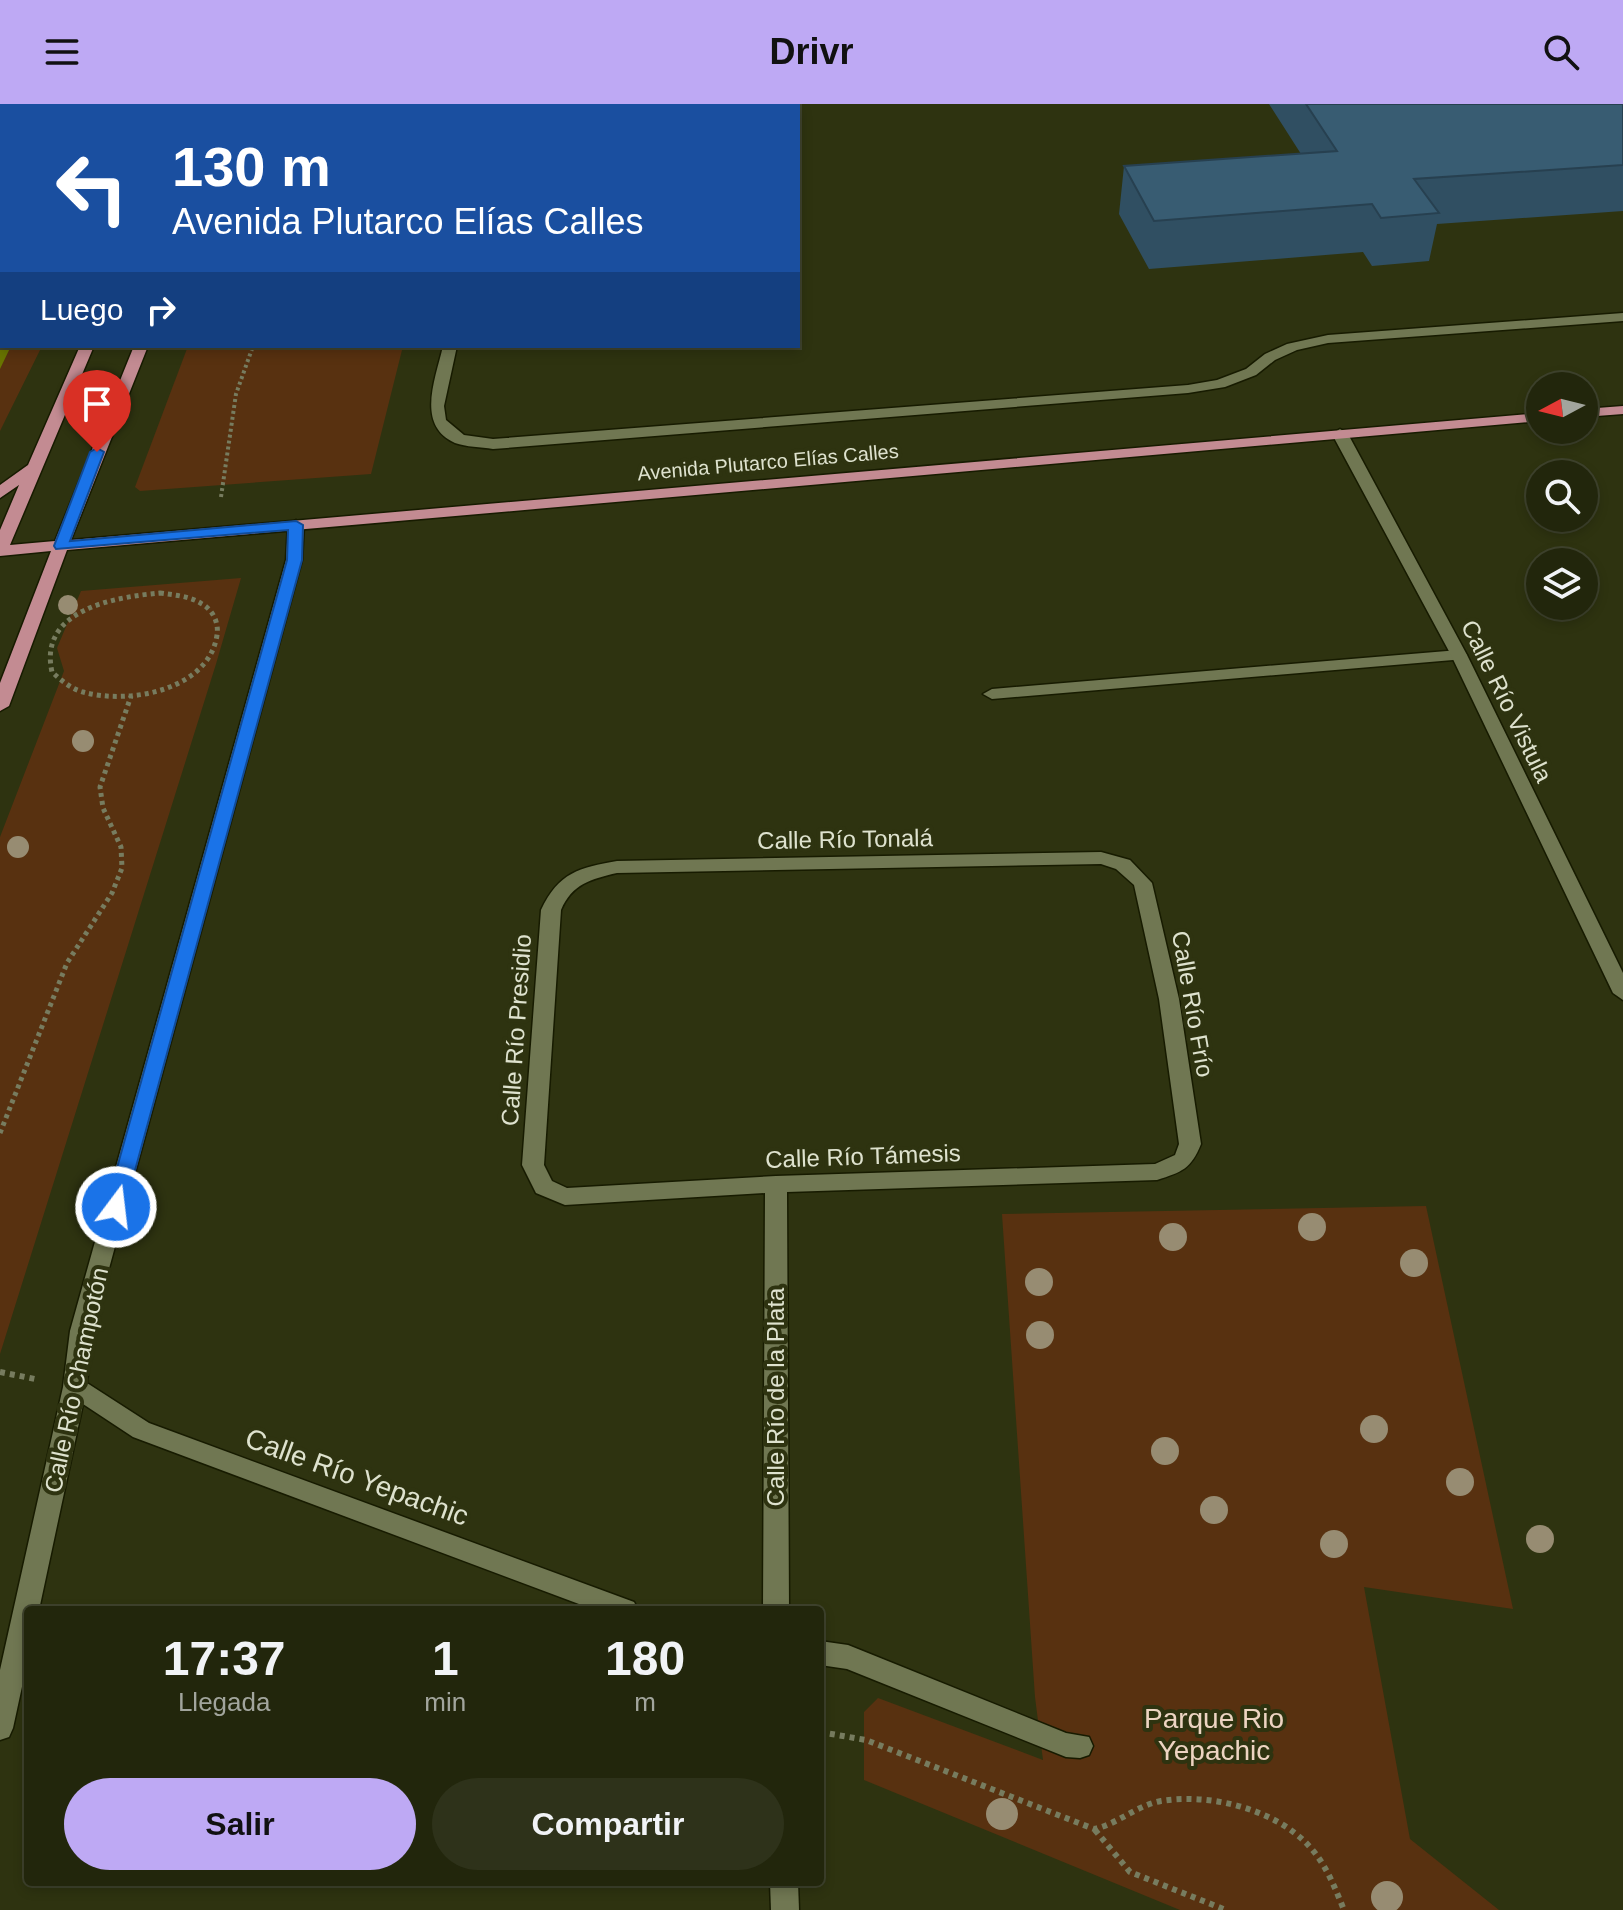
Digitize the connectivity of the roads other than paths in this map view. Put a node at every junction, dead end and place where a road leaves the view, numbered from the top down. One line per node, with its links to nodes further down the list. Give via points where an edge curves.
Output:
1 (1623, 317): 4 (street, via 1328,339 1292,347 1220,384 1188,389 493,444 459,439 439,421 437,406)
2 (86, 348): 9 (main road)
3 (140, 348): 12 (main road)
4 (450, 348)
5 (1623, 410): 6 (main road)
6 (1598, 412)
7 (1526, 418): 8 (main road, Avenida Plutarco Elías Calles)
8 (1340, 434): 11 (main road, Avenida Plutarco Elías Calles); 14 (street, Calle Río Vistula)
9 (34, 467): 10 (main road); 13 (main road)
10 (0, 493)
11 (296, 525): 12 (main road, Avenida Plutarco Elías Calles); 23 (street, Calle Río Champotón, via 294,560 81,1331)
12 (61, 546): 13 (main road, Avenida Plutarco Elías Calles); 16 (main road)
13 (0, 550)
14 (1459, 655): 15 (street); 19 (street, Calle Río Vistula)
15 (992, 694)
16 (0, 706)
17 (1123, 864): 18 (street, Calle Río Tonalá, via 1101,858 617,867); 20 (street, Calle Río Frío, via 1143,883 1169,999 1190,1144)
18 (570, 880): 22 (street, Calle Río Presidio, via 557,893 551,910 533,1165)
19 (1623, 993)
20 (1184, 1160): 21 (street, Calle Río Támesis, via 1157,1172)
21 (776, 1184): 22 (street, Calle Río Támesis, via 565,1197); 26 (street, Calle Río de la Plata)
22 (544, 1187)
23 (75, 1387): 24 (street, Calle Río Champotón); 25 (street, Calle Río Yepachic, via 141,1430)
24 (27, 1606)
25 (614, 1606)
26 (776, 1606)
27 (24, 1619): 29 (street, Calle Río Champotón)
28 (824, 1654): 30 (street, via 848,1657 1066,1745)
29 (0, 1728)
30 (1080, 1746)
31 (784, 1886): 32 (street)
32 (785, 1910)

